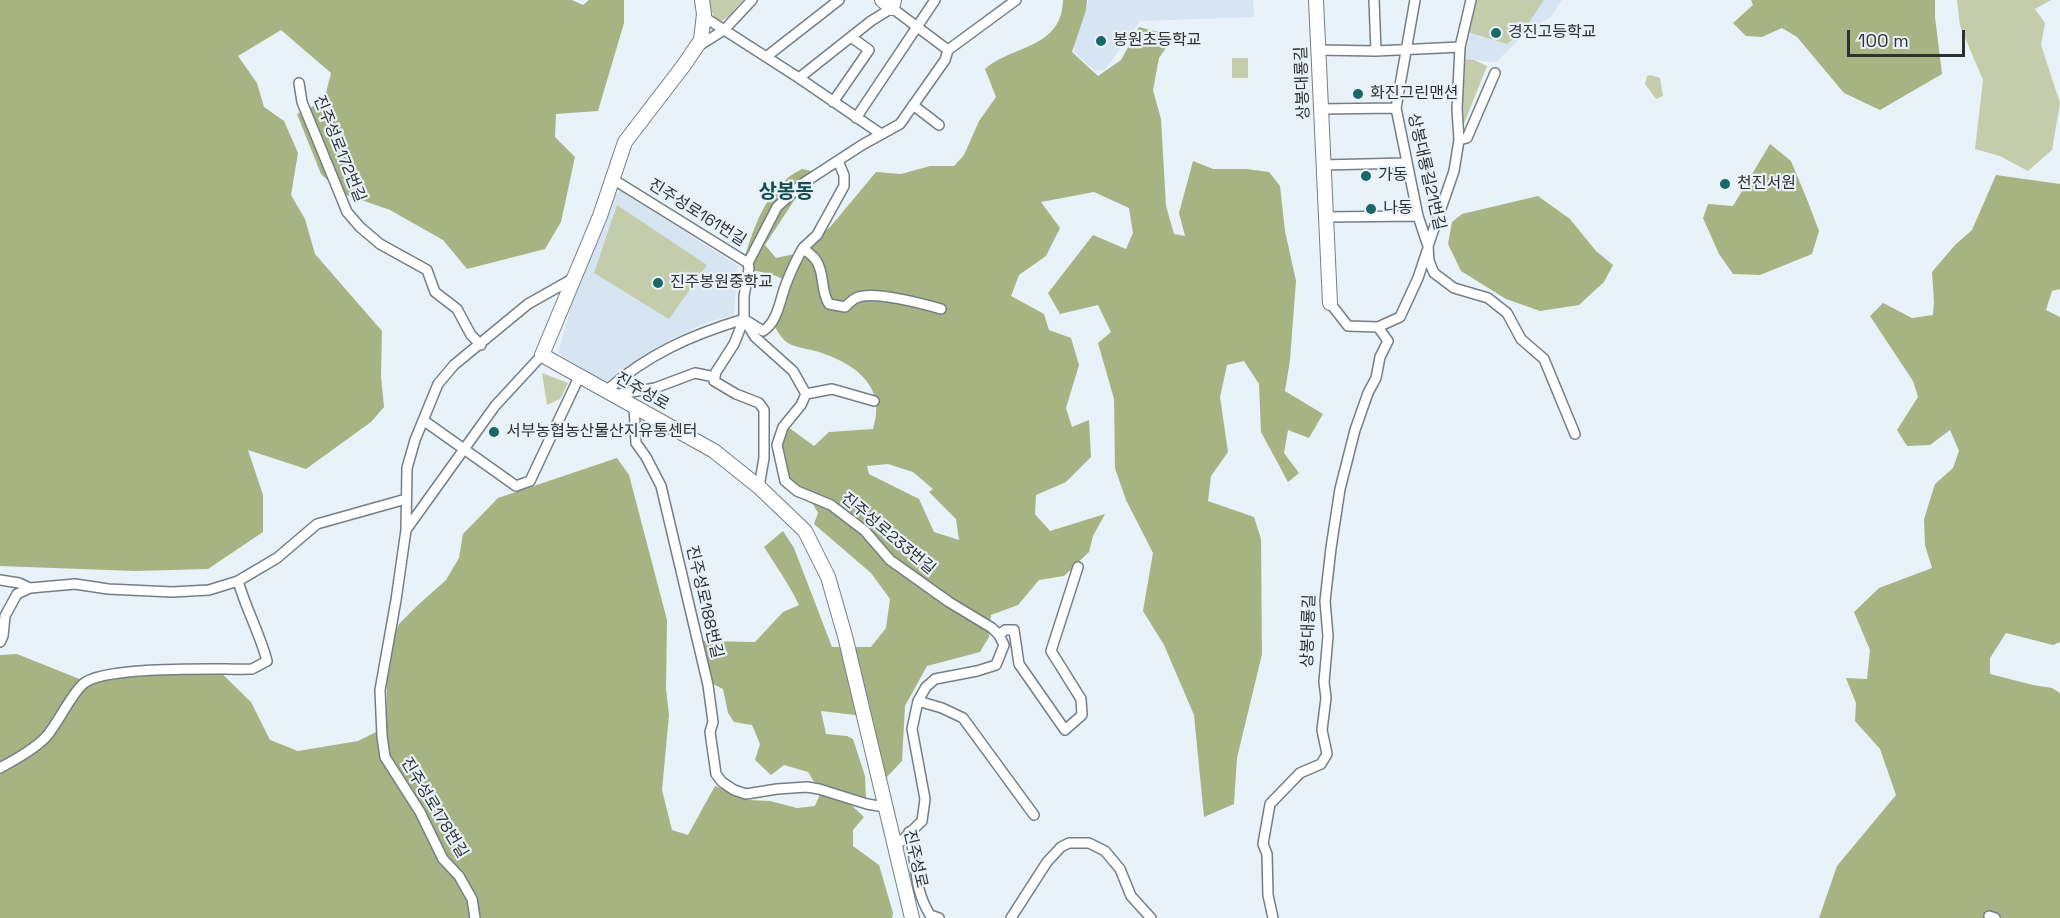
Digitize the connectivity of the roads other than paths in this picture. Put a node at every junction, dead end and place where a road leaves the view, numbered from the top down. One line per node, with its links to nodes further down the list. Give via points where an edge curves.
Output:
1 (752, 0): 12 (street)
2 (839, 0): 20 (street)
3 (935, 0): 11 (street)
4 (1016, 0): 17 (street)
5 (1316, 0): 18 (main road, 상봉대룡길)
6 (1374, 0): 19 (street)
7 (1416, 0): 16 (street)
8 (1471, 0): 15 (street)
9 (889, 3): 11 (street); 13 (street)
10 (703, 7): 12 (street, via 704,17); 14 (main road, via 701,40)
11 (917, 26): 17 (street); 28 (street)
12 (724, 30): 14 (street); 20 (street)
13 (850, 37): 22 (street); 24 (street, via 869,50)
14 (696, 47): 35 (main road, via 625,142)
15 (1460, 47): 16 (street); 31 (street)
16 (1406, 49): 19 (street); 26 (street)
17 (948, 50): 25 (street)
18 (1318, 50): 19 (street); 27 (main road, 상봉대룡길)
19 (1376, 51)
20 (766, 57): 22 (street)
21 (1495, 73): 31 (street, via 1467,138)
22 (799, 78): 24 (street)
23 (299, 83): 46 (street, 진주성로172번길, via 302,102 347,212 380,244 427,270 435,292 457,309)
24 (833, 102): 28 (street)
25 (913, 105): 29 (street); 30 (street, via 900,124)
26 (1396, 108): 27 (street, 상봉대룡길21번길); 33 (street, 상봉대룡길21번길)
27 (1320, 109): 34 (main road, 상봉대룡길)
28 (856, 118): 30 (street)
29 (939, 125)
30 (881, 134): 32 (street)
31 (1459, 140): 38 (street, via 1454,171)
32 (838, 161): 39 (street, via 844,186 817,235); 40 (street, via 802,184 777,207)
33 (1407, 163): 34 (street); 37 (street, 상봉대룡길21번길)
34 (1322, 165): 36 (main road, 상봉대룡길)
35 (611, 178): 40 (street, 진주성로161번길); 41 (main road)
36 (1324, 216): 37 (street); 42 (main road, 상봉대룡길)
37 (1418, 216): 38 (street, 상봉대룡길21번길)
38 (1428, 246): 45 (street, via 1400,317); 55 (street, 상봉대룡길21번길, via 1434,273 1454,288 1488,298 1507,313 1521,339 1544,359)
39 (803, 248): 43 (street, via 817,261 823,294 829,304 845,306 857,297 869,295); 44 (street, via 769,328 763,331)
40 (748, 262): 44 (street, 진주성로161번길)
41 (575, 278): 46 (street, via 528,304); 47 (main road)
42 (1330, 303): 45 (street, 상봉대룡길, via 1348,326)
43 (941, 309)
44 (744, 319): 49 (street); 50 (street, via 666,349 630,370); 51 (street, via 755,337 793,371)
45 (1378, 327): 77 (street, 상봉대룡길, via 1388,341 1355,430 1331,548 1325,601 1328,636 1322,730 1327,754 1321,764 1300,773 1270,804 1263,844)
46 (481, 345): 54 (street, 진주성로178번길, via 454,365 438,384)
47 (542, 355): 48 (main road, 진주성로); 56 (street, 진주성로178번길, via 495,406)
48 (580, 375): 50 (main road, 진주성로); 56 (street, via 530,481 516,486)
49 (715, 377): 50 (street, via 695,373 666,385); 57 (street, via 714,381 759,403 764,410 764,458)
50 (610, 393): 53 (main road, 진주성로)
51 (806, 394): 52 (street, via 832,389); 64 (street, 진주성로233번길, via 783,427 777,445 785,481 797,491 831,505 865,531 890,560)
52 (874, 401)
53 (634, 406): 57 (main road, 진주성로, via 714,451); 68 (street, 진주성로188번길, via 636,443 661,486 708,685 714,771 722,782 746,794 807,787)
54 (423, 420): 56 (street); 58 (street, 진주성로178번길, via 407,468)
55 (1575, 434)
56 (464, 448): 59 (street, 진주성로178번길)
57 (759, 488): 68 (main road, 진주성로, via 805,531 828,577)
58 (406, 499): 59 (street, 진주성로178번길); 62 (street, via 317,525 278,558)
59 (406, 530): 72 (street, 진주성로178번길, via 380,690 385,757 420,812 443,859 472,899)
60 (1078, 567): 64 (street, 진주성로233번길, via 1052,651 1081,699 1082,715 1065,730 1019,664 1014,630)
61 (0, 580): 63 (street)
62 (238, 581): 63 (street, via 209,590 172,592 75,584); 67 (street, via 267,661 252,669 151,669 110,674 84,683 46,737)
63 (30, 588): 65 (street, via 17,594 5,616)
64 (999, 635): 66 (street, via 1004,645 996,665 935,679)
65 (0, 642)
66 (918, 701): 69 (street, via 963,718); 70 (street, via 912,729 926,799 922,821)
67 (0, 768)
68 (885, 807): 71 (main road, 진주성로)
69 (1034, 815)
70 (909, 832): 71 (street); 74 (street, via 921,900 930,915)
71 (895, 847): 73 (main road, 진주성로)
72 (475, 918)
73 (912, 918)
74 (939, 918)
75 (1011, 918): 76 (street, via 1047,862 1069,843 1089,843 1106,851 1120,869 1131,896)
76 (1151, 918)
77 (1273, 918)

